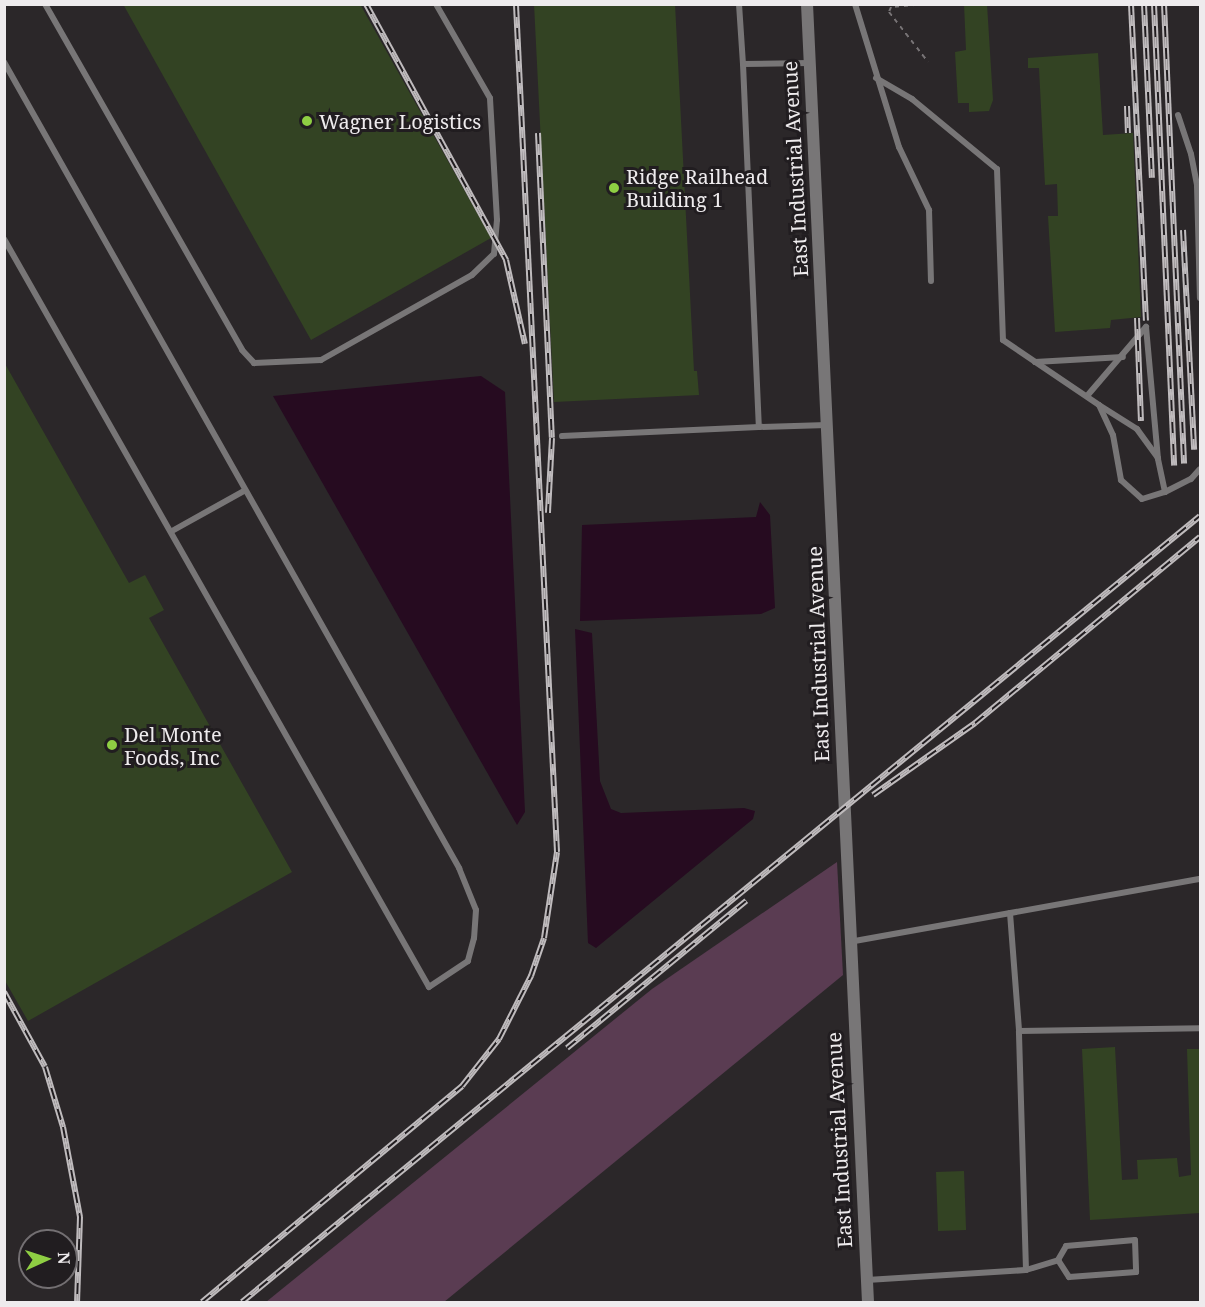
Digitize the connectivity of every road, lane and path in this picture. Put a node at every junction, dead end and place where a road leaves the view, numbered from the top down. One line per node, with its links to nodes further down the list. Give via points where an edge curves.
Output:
1 (45, 4): 2 (lane, via 242,350 254,363 321,360 472,275 494,254 497,220 490,98)
2 (436, 4)
3 (739, 4): 10 (lane)
4 (807, 4): 9 (street, East Industrial Avenue)
5 (855, 4): 11 (lane)
6 (926, 4): 8 (path, via 891,7 889,12)
7 (4, 62): 25 (lane, via 216,432)
8 (928, 62)
9 (809, 63): 10 (lane); 20 (street, East Industrial Avenue)
10 (743, 64): 21 (lane)
11 (876, 78): 14 (lane, via 899,147 928,210); 17 (lane, via 912,99 997,169 1003,340)
12 (1178, 115): 15 (lane, via 1197,186)
13 (4, 239): 27 (lane)
14 (932, 281)
15 (1200, 298)
16 (1123, 357): 17 (lane); 18 (lane); 23 (lane, via 1146,327)
17 (1035, 362): 18 (lane)
18 (1087, 396): 19 (lane)
19 (1099, 405): 23 (lane, via 1137,429); 26 (lane, via 1113,435 1121,480 1142,499)
20 (827, 425): 21 (lane); 30 (street, East Industrial Avenue)
21 (759, 427): 22 (lane)
22 (562, 436)
23 (1158, 458): 26 (lane)
24 (1200, 469): 26 (lane, via 1191,479)
25 (244, 491): 27 (lane); 27 (lane, via 459,868 476,910 468,961 429,987)
26 (1165, 492)
27 (172, 531)
28 (1200, 879): 29 (lane)
29 (1010, 913): 30 (lane); 32 (lane)
30 (848, 942): 35 (street, East Industrial Avenue)
31 (1200, 1028): 32 (lane)
32 (1019, 1031): 34 (lane)
33 (1059, 1260): 33 (lane, via 1066,1246 1135,1240 1136,1272 1069,1277); 34 (lane)
34 (1026, 1270): 35 (lane)
35 (867, 1280): 36 (street, East Industrial Avenue)
36 (868, 1302)

